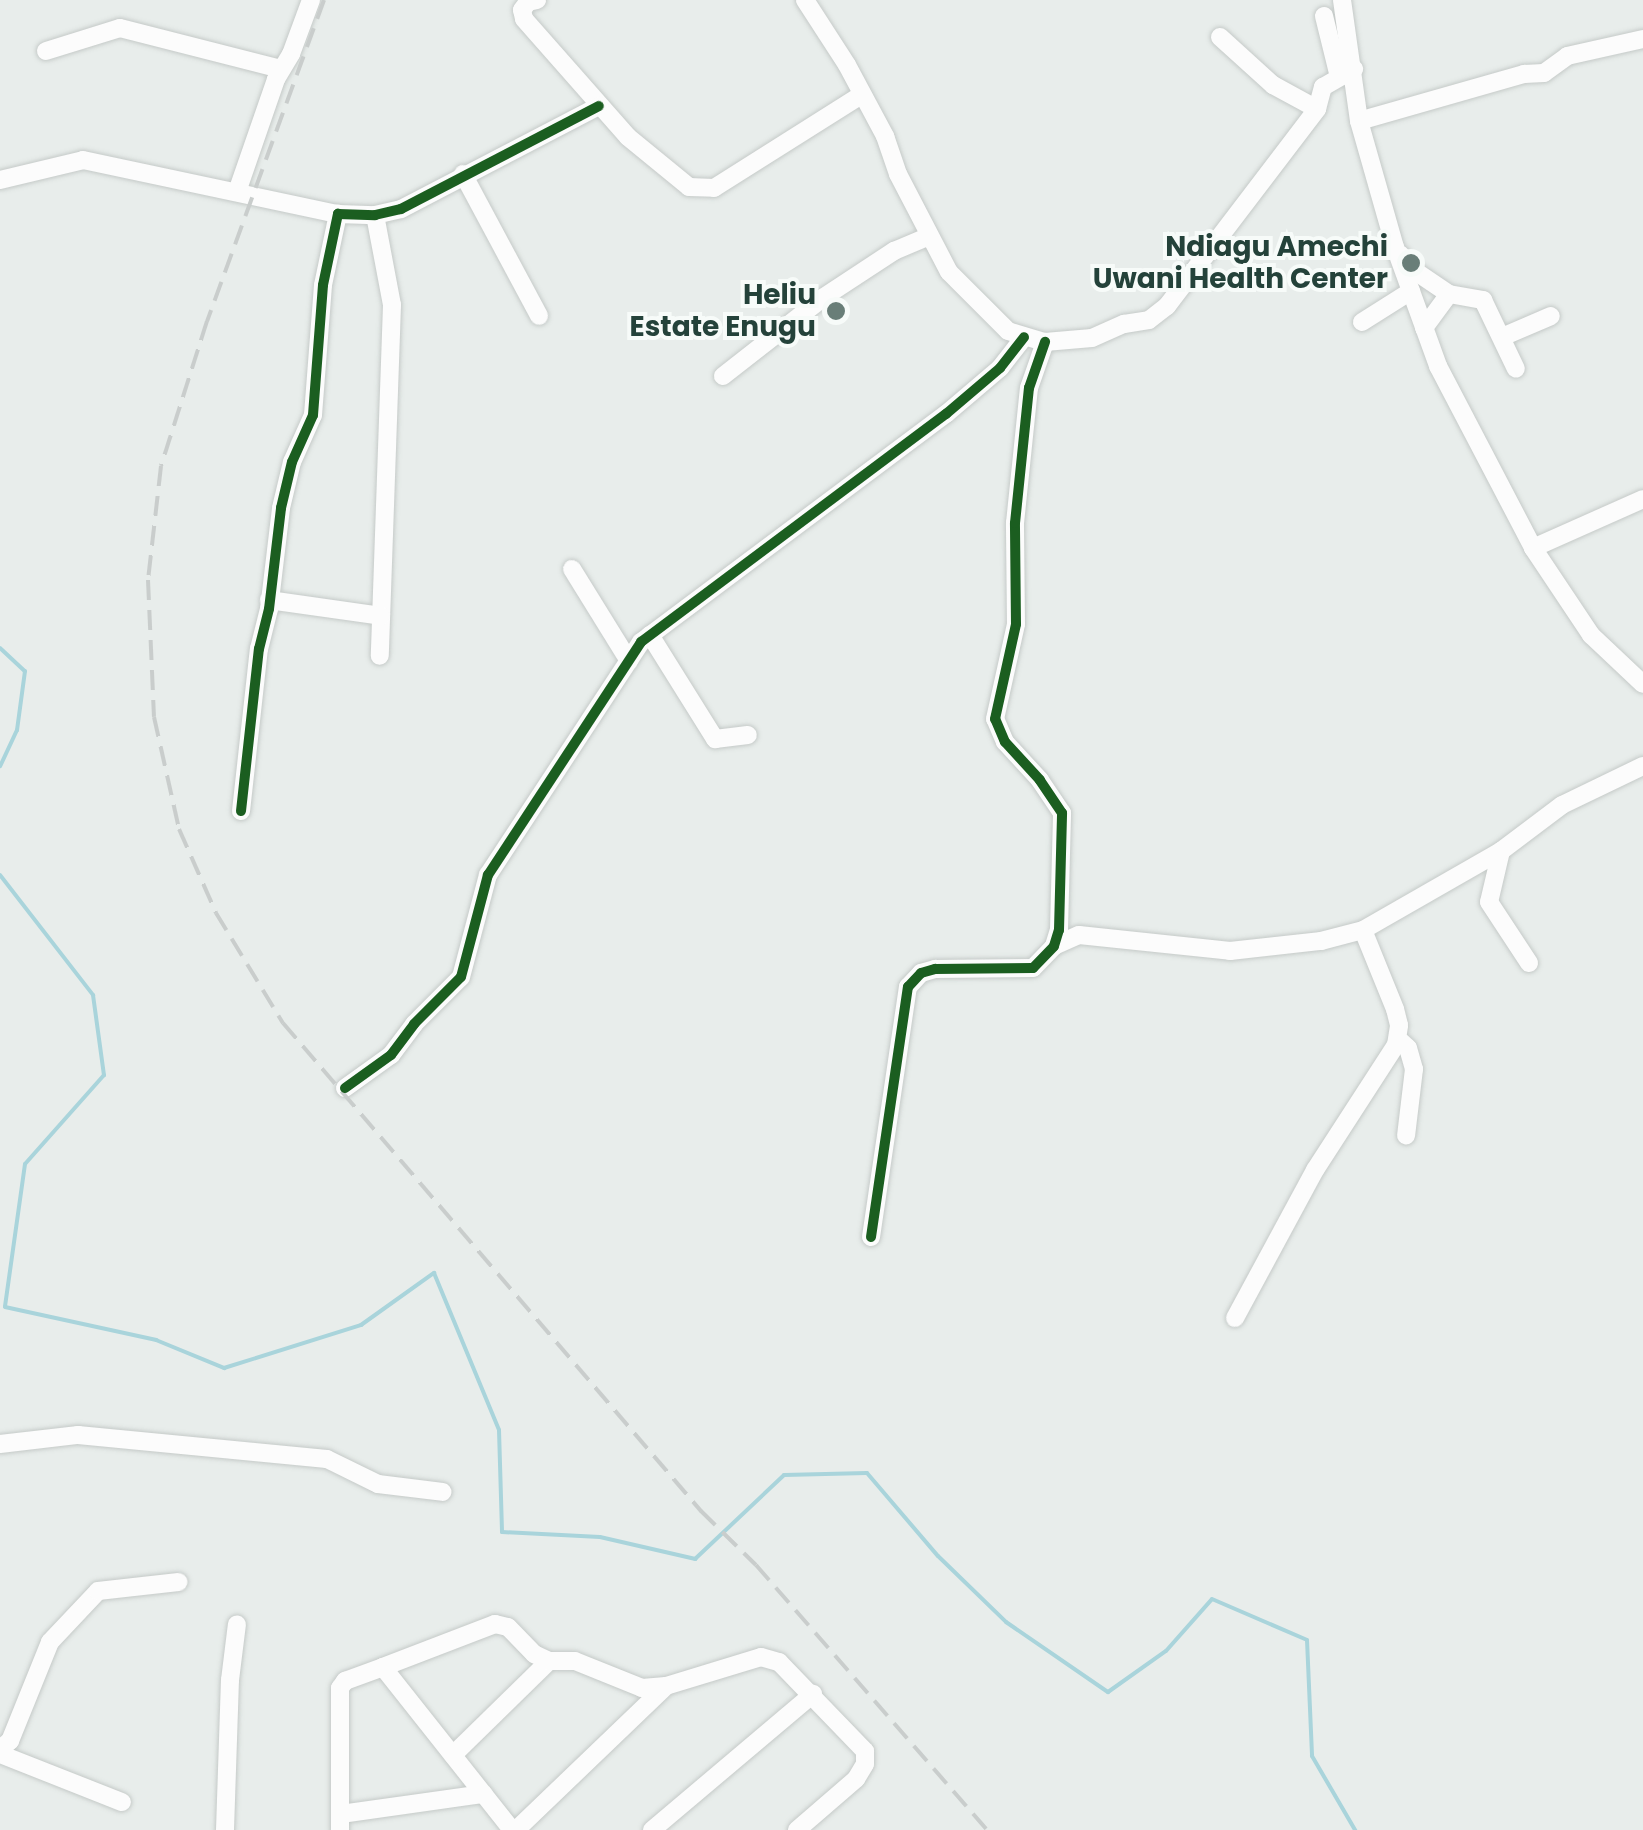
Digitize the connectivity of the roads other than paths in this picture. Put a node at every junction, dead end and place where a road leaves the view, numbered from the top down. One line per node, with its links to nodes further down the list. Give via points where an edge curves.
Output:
1 (311, 0): 9 (street)
2 (537, 0): 12 (street, via 522,10 524,19)
3 (804, 0): 11 (street)
4 (1346, 3): 10 (street)
5 (1324, 16): 10 (street)
6 (1220, 37): 13 (street, via 1273,85)
7 (1643, 39): 14 (street, via 1566,56 1544,73)
8 (46, 50): 9 (street, via 120,28)
9 (280, 69): 17 (street)
10 (1347, 73): 13 (street, via 1323,87); 14 (street)
11 (861, 94): 12 (street, via 702,190 670,176); 20 (street)
12 (599, 106): 15 (street)
13 (1317, 109): 30 (street, via 1167,306 1148,320 1092,338)
14 (1359, 121): 21 (street)
15 (463, 174): 19 (street); 24 (street)
16 (0, 180): 17 (street, via 83,160)
17 (238, 189): 18 (street)
18 (338, 214): 19 (street); 36 (street, via 323,285 314,415 292,462 281,508)
19 (375, 215): 37 (street, via 392,305)
20 (928, 237): 29 (street, via 948,272 996,321); 32 (street, via 824,297)
21 (1395, 247): 22 (street); 23 (street, via 1412,269)
22 (1411, 291): 26 (street); 27 (street)
23 (1449, 294): 27 (street); 28 (street, via 1491,294)
24 (539, 316)
25 (1551, 316): 28 (street)
26 (1362, 322)
27 (1424, 328): 34 (street)
28 (1502, 336): 31 (street)
29 (1024, 337): 30 (street); 38 (street, via 1000,368 946,414)
30 (1045, 342): 46 (street, via 1029,388 1015,523 1016,624 995,719 1005,742 1062,813)
31 (1516, 369)
32 (723, 376)
33 (1643, 500): 34 (street)
34 (1533, 548): 41 (street, via 1591,635)
35 (572, 569): 40 (street)
36 (270, 600): 37 (street); 44 (street)
37 (381, 616): 39 (street)
38 (650, 634): 40 (street); 42 (street, via 714,740)
39 (380, 656)
40 (629, 661): 52 (street, via 488,875 460,976 391,1054)
41 (1643, 684)
42 (748, 735)
43 (1643, 766): 45 (street, via 1562,805)
44 (241, 811)
45 (1501, 851): 47 (street); 50 (street, via 1489,902)
46 (1060, 919): 48 (street); 49 (street)
47 (1363, 930): 48 (street, via 1230,950); 51 (street, via 1395,1009)
48 (1079, 935): 49 (street)
49 (1054, 946): 54 (street, via 1033,968 935,969 908,987)
50 (1530, 964)
51 (1398, 1039): 53 (street, via 1414,1069); 55 (street, via 1315,1170)
52 (345, 1088)
53 (1406, 1136)
54 (871, 1237)
55 (1235, 1318)
56 (0, 1444): 57 (street, via 78,1435 326,1459 378,1484)
57 (443, 1492)
58 (178, 1582): 64 (street, via 98,1590 50,1642)
59 (237, 1624): 69 (street)
60 (549, 1662): 61 (street, via 508,1627 495,1624); 62 (street, via 576,1661 642,1688); 65 (street)
61 (383, 1667): 65 (street); 68 (street, via 340,1688)
62 (666, 1686): 63 (street, via 761,1658 779,1662); 70 (street)
63 (813, 1694): 71 (street); 72 (street, via 866,1751 865,1764)
64 (0, 1752): 67 (street)
65 (454, 1755): 66 (street)
66 (484, 1794): 68 (street); 70 (street)
67 (122, 1802)
68 (341, 1822)
69 (226, 1830)
70 (514, 1830)
71 (652, 1830)
72 (797, 1830)

